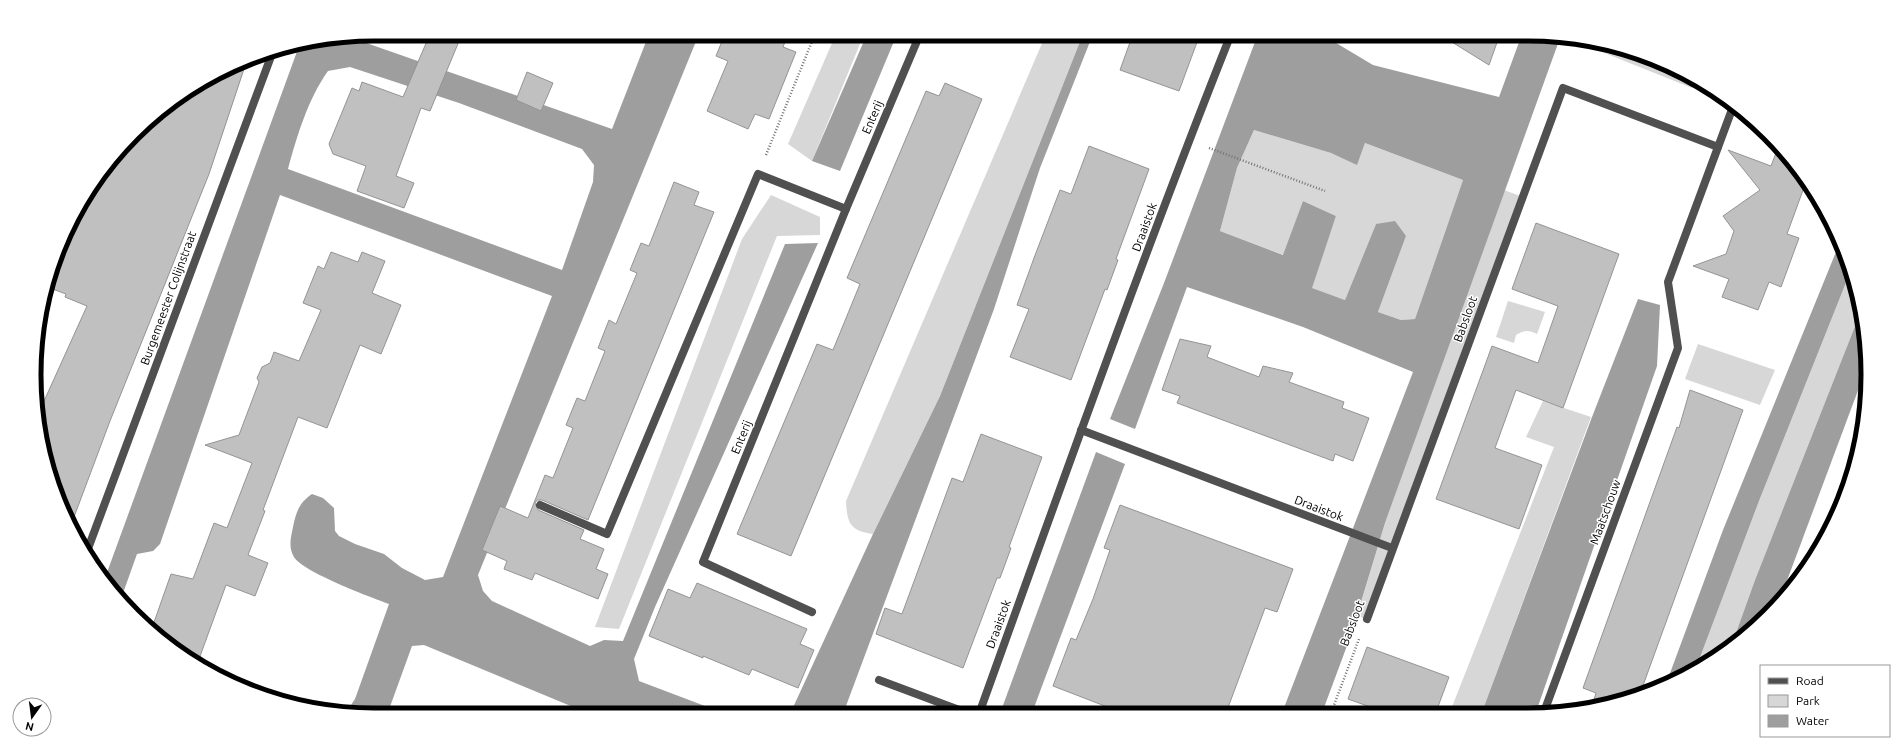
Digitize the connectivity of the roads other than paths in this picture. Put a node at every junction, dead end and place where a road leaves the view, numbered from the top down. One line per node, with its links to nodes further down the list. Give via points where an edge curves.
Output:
1 (917, 41): 6 (street, Enterij)
2 (1228, 41): 7 (street, Draaistok)
3 (270, 58): 9 (street, Burgemeester Colijnstraat)
4 (1732, 111): 5 (street)
5 (1718, 147): 10 (street, Babsloot, via 1563,88); 14 (street, Maatschouw, via 1668,282 1678,348)
6 (846, 209): 8 (street, via 758,174 608,534); 11 (street, Enterij, via 703,562)
7 (1081, 430): 10 (street, Draaistok); 16 (street, Draaistok)
8 (540, 505)
9 (89, 546)
10 (1392, 548): 12 (street, Babsloot)
11 (812, 612)
12 (1367, 620)
13 (879, 680): 15 (street)
14 (1546, 707)
15 (954, 708)
16 (981, 708)

